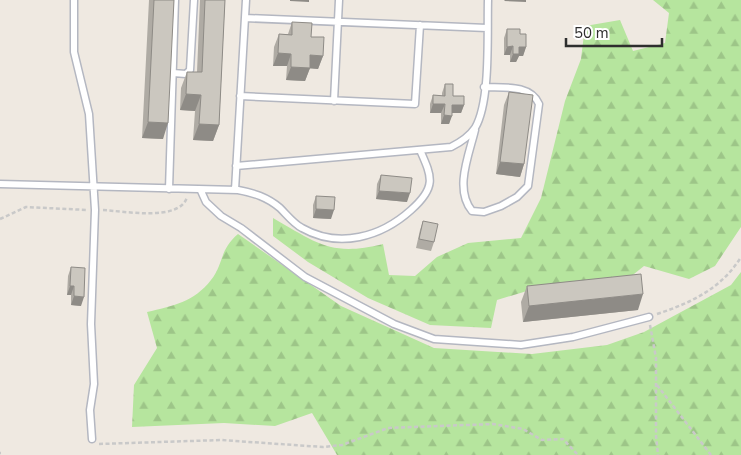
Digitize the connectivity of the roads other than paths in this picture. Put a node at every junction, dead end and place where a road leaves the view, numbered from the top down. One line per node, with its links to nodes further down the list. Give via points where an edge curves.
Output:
1 (74, 0): 19 (lane, via 74,52 89,114)
2 (175, 0): 11 (lane)
3 (194, 0): 11 (lane, via 190,70 186,74)
4 (246, 0): 7 (lane)
5 (339, 0): 8 (lane)
6 (488, 0): 10 (lane)
7 (245, 18): 8 (lane); 13 (lane)
8 (338, 21): 9 (lane); 14 (lane)
9 (420, 25): 10 (lane); 14 (lane, via 415,104)
10 (487, 28): 12 (lane)
11 (173, 74): 20 (lane)
12 (484, 87): 15 (lane, via 483,107); 15 (lane, via 523,89 539,104 528,186 509,202 484,212 472,211 464,202 462,185)
13 (240, 96): 14 (lane); 17 (lane)
14 (334, 101)
15 (475, 127): 16 (lane, via 467,138 451,147)
16 (420, 150): 17 (lane); 21 (lane, via 430,174 430,185 411,210 371,234 343,240 325,238 301,228 258,194)
17 (236, 166): 21 (lane)
18 (0, 184): 19 (lane)
19 (94, 187): 20 (lane); 24 (lane)
20 (169, 189): 22 (lane)
21 (235, 190): 22 (lane)
22 (201, 191): 23 (lane, via 206,202 221,216 305,277 394,324 434,339 521,344 573,337)
23 (649, 317)
24 (92, 439)

